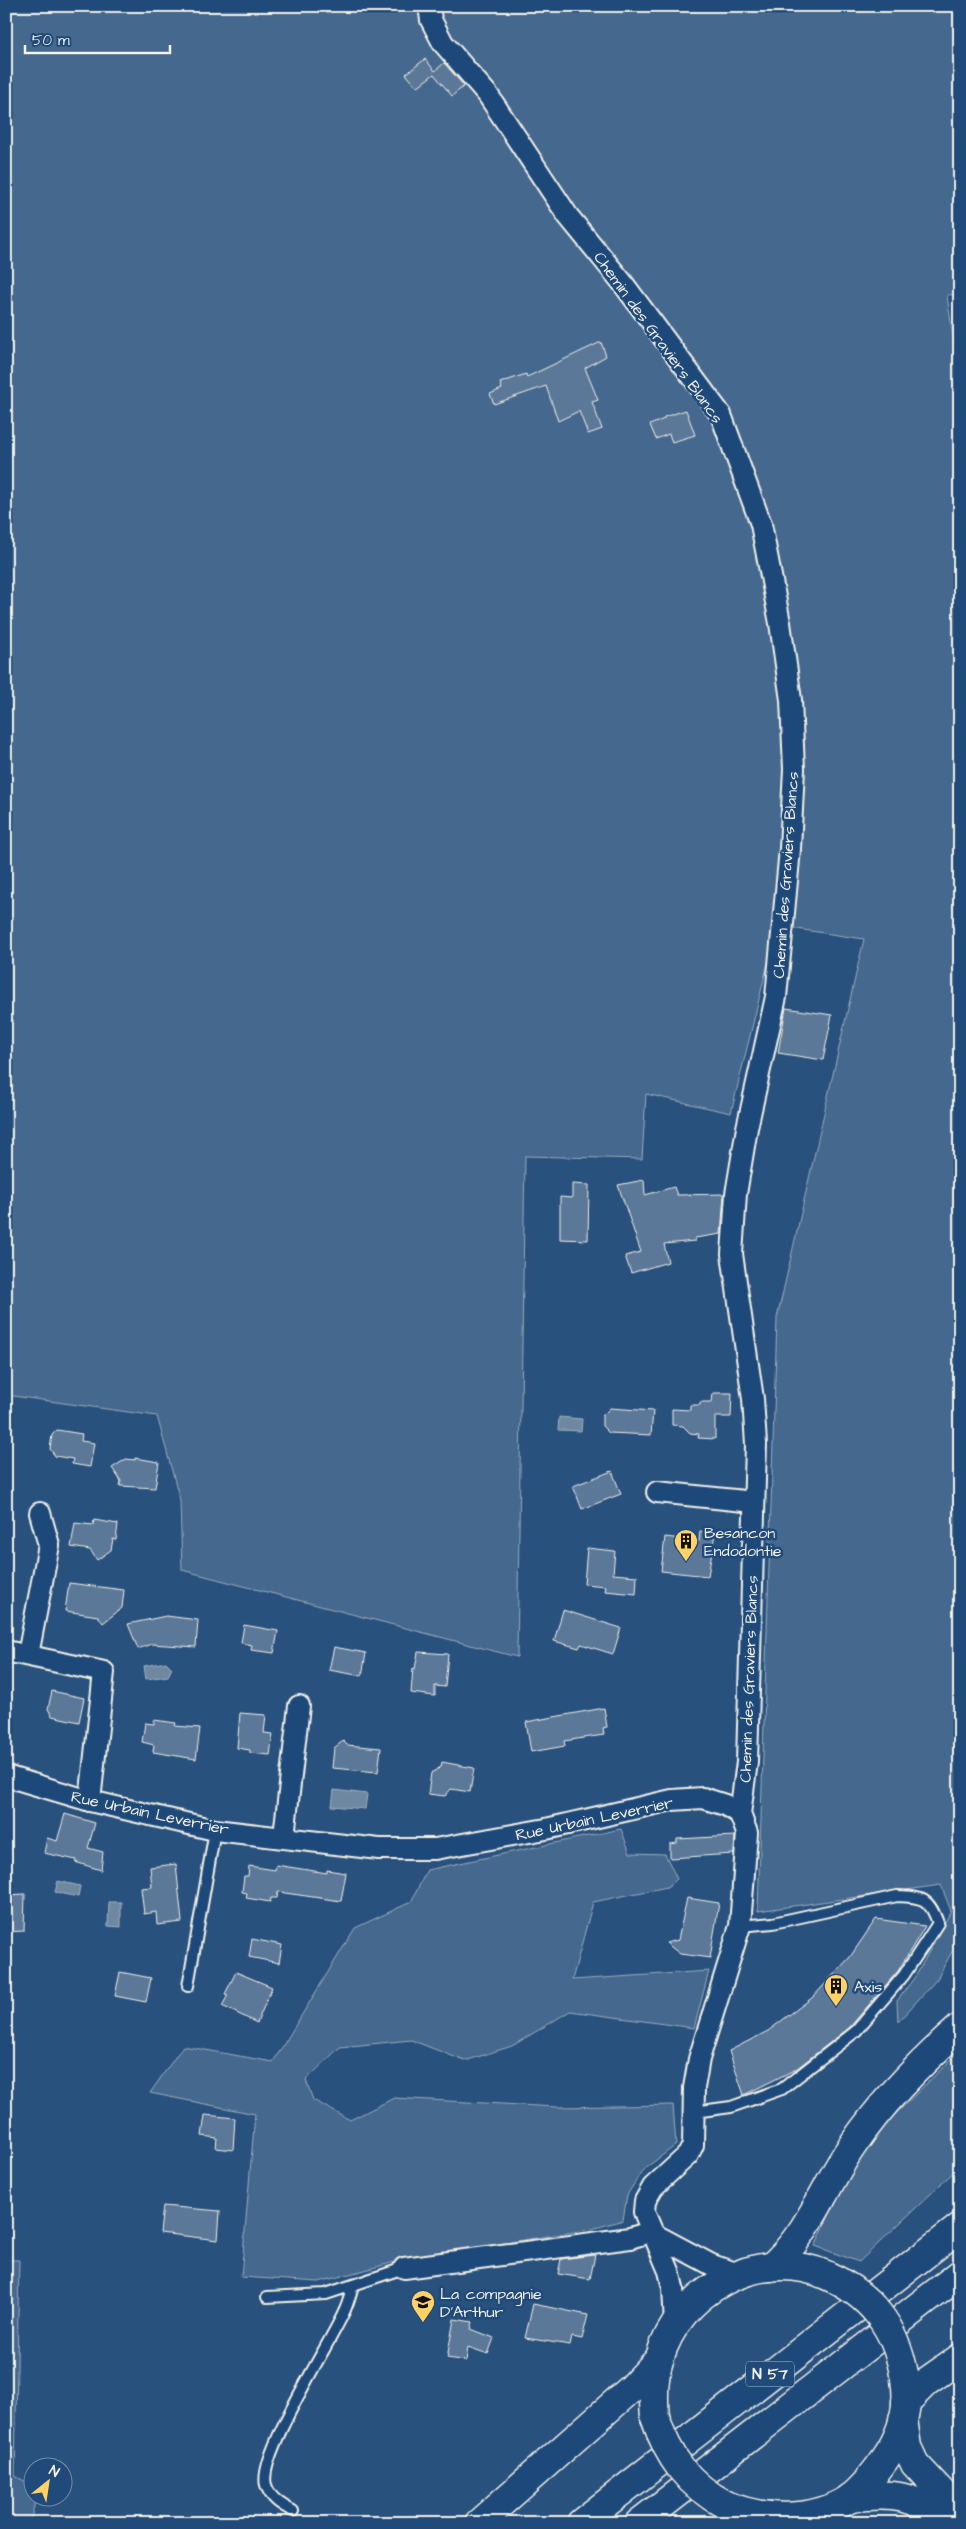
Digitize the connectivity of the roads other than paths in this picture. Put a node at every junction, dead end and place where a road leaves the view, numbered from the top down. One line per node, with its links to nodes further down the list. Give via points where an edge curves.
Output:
1 (429, 6): 3 (street, Chemin des Graviers Blancs, via 431,20 443,44 488,95 568,216 722,415 761,524 791,700 794,769 776,997 737,1184 732,1254 753,1399 756,1444)
2 (657, 1492): 3 (street)
3 (754, 1502): 10 (street, Chemin des Graviers Blancs, via 746,1762)
4 (40, 1513): 6 (street, via 49,1546)
5 (6, 1651): 6 (street)
6 (28, 1654): 9 (street, via 104,1672)
7 (299, 1706): 12 (street)
8 (6, 1776): 9 (street, Rue Urbain Leverrier)
9 (90, 1801): 11 (street, Rue Urbain Leverrier)
10 (740, 1814): 12 (street, Rue Urbain Leverrier, via 703,1798 672,1800 546,1829 435,1849 379,1849); 13 (street, via 747,1833)
11 (215, 1830): 12 (street, Rue Urbain Leverrier); 14 (lane)
12 (284, 1836)
13 (740, 1926): 16 (street, via 699,2059); 16 (lane, via 773,1923 897,1896 918,1897 932,1906 938,1923 904,1975 856,2031 790,2083 782,2089 731,2107)
14 (188, 1986)
15 (960, 2028): 19 (main road, via 873,2116 850,2148 806,2227 786,2254)
16 (694, 2112): 18 (street, via 693,2145 688,2155 653,2187 645,2201 644,2212)
17 (960, 2227): 34 (main road, N 57)
18 (650, 2232): 20 (street, via 630,2238); 21 (street, via 712,2265); 25 (street, via 669,2271)
19 (771, 2267): 21 (main road); 28 (main road, bridge, via 797,2267 846,2284 862,2295 883,2319 900,2354)
20 (404, 2268): 23 (lane)
21 (737, 2274): 25 (main road, via 697,2298)
22 (960, 2274): 35 (main road, N 57)
23 (353, 2286): 24 (lane, via 326,2294); 30 (lane, via 344,2312 282,2428 266,2470 266,2484 276,2502)
24 (267, 2297)
25 (675, 2325): 27 (main road)
26 (960, 2358): 28 (main road, via 926,2382)
27 (659, 2359): 32 (main road, bridge, via 653,2395 655,2417 668,2451 685,2476 701,2489 726,2505); 33 (main road, via 633,2387)
28 (905, 2411): 29 (main road, via 897,2440 889,2454); 31 (main road, via 907,2447 916,2464)
29 (850, 2498): 32 (main road, via 818,2512); 36 (main road, via 898,2495 928,2507)
30 (293, 2511)
31 (960, 2512)
32 (765, 2519)
33 (479, 2523)
34 (581, 2523)
35 (639, 2523)
36 (947, 2523)

